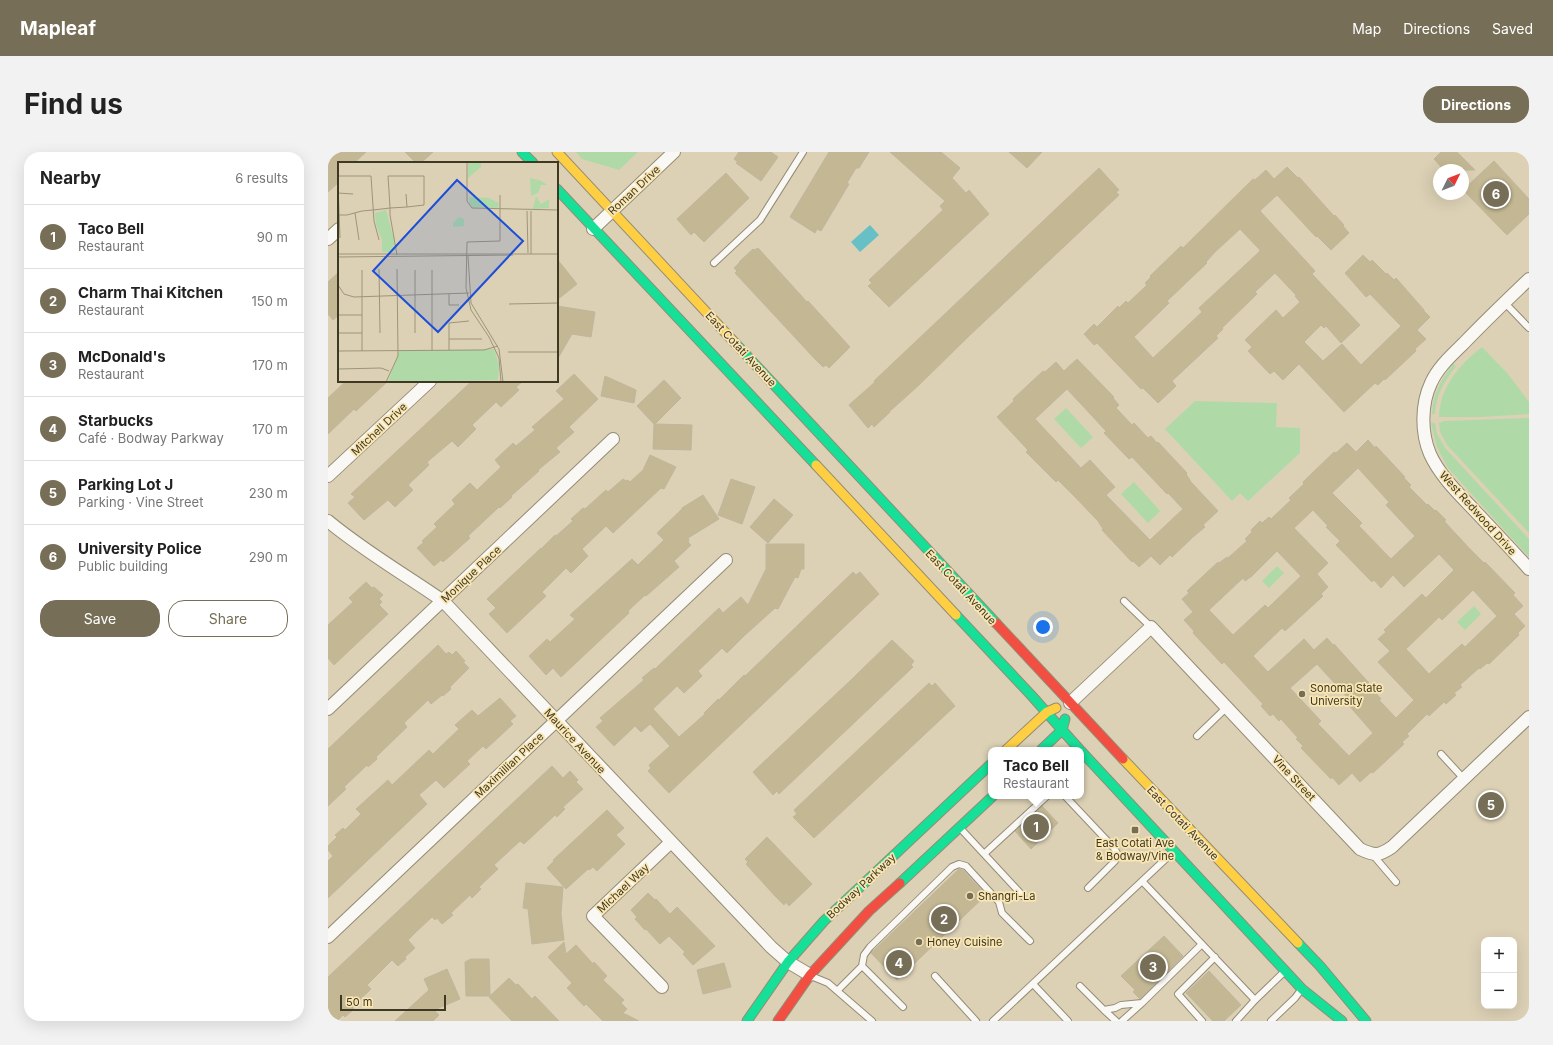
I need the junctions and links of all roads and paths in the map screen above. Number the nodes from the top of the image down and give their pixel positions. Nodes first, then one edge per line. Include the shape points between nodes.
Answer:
1 (522, 152) edge
2 (557, 152) edge
3 (674, 152) edge
4 (803, 152) edge
5 (532, 162) edge
6 (558, 190) edge
7 (612, 211) junction
8 (593, 229) junction
9 (338, 230) edge
10 (328, 239) edge
11 (714, 262) dead end
12 (1529, 280) edge
13 (1505, 302) junction
14 (1529, 328) edge
15 (429, 382) edge
16 (614, 439) dead end
17 (328, 476) edge
18 (328, 521) edge
19 (726, 560) dead end
20 (1529, 569) edge
21 (443, 600) junction
22 (1124, 601) dead end
23 (1151, 626) junction
24 (1070, 703) junction
25 (1227, 708) junction
26 (328, 709) edge
27 (1047, 712) junction
28 (1529, 717) edge
29 (556, 721) junction
30 (1062, 730) junction
31 (1197, 736) dead end
32 (1009, 747) edge
33 (1044, 747) edge
34 (1078, 747) edge
35 (1084, 753) edge
36 (1441, 754) dead end
37 (988, 767) edge
38 (1464, 779) junction
39 (990, 799) edge
40 (1044, 799) edge
41 (1068, 799) edge
42 (959, 828) junction
43 (671, 842) junction
44 (1174, 851) junction
45 (984, 854) junction
46 (1373, 854) junction
47 (1142, 881) junction
48 (1396, 882) dead end
49 (1088, 888) dead end
50 (1022, 896) dead end
51 (328, 937) edge
52 (1030, 941) dead end
53 (1202, 944) junction
54 (1214, 957) junction
55 (788, 962) junction
56 (862, 966) junction
57 (1286, 970) junction
58 (810, 976) junction
59 (935, 976) dead end
60 (1033, 984) junction
61 (1080, 986) dead end
62 (662, 987) dead end
63 (1302, 989) junction
64 (837, 991) junction
65 (1255, 1000) junction
66 (1142, 1003) junction
67 (903, 1007) dead end
68 (1104, 1010) junction
69 (747, 1021) edge
70 (778, 1021) edge
71 (872, 1021) edge
72 (976, 1021) edge
73 (993, 1021) edge
74 (1068, 1021) edge
75 (1116, 1021) edge
76 (1122, 1021) edge
77 (1202, 1021) edge
78 (1236, 1021) edge
79 (1271, 1021) edge
80 (1342, 1021) edge
81 (1366, 1021) edge

1 - 5 main road
2 - 7 main road, East Cotati Avenue
3 - 7 street, Roman Drive
4 - 11 lane via 760,220
6 - 8 main road, East Cotati Avenue
7 - 8 street, Roman Drive
7 - 24 main road, East Cotati Avenue
8 - 27 main road, East Cotati Avenue
9 - 10 street
12 - 13 street, West Redwood Drive
13 - 14 lane
13 - 20 street, West Redwood Drive via 1445,362 1431,382 1424,408 1424,427 1430,454 1444,476
15 - 17 street, Mitchell Drive
16 - 21 street, Monique Place
18 - 21 street, Maurice Avenue via 372,555
19 - 29 street, Maximillian Place
21 - 26 street, Monique Place
21 - 29 street, Maurice Avenue
22 - 23 lane
23 - 24 street
23 - 25 street, Vine Street
24 - 27 main road
24 - 30 main road
24 - 81 main road, East Cotati Avenue via 1320,966
25 - 31 lane
25 - 46 street, Vine Street via 1360,849
27 - 30 main road, East Cotati Avenue
27 - 32 main road
28 - 38 street
29 - 43 street, Maurice Avenue
29 - 51 street, Maximillian Place
30 - 33 main road
30 - 34 main road, East Cotati Avenue
35 - 44 main road, East Cotati Avenue
36 - 38 lane
37 - 55 main road, Bodway Parkway via 824,921
38 - 46 street via 1392,847 1383,853
39 - 42 main road
40 - 45 lane
41 - 49 lane via 1117,853 1115,861
42 - 45 lane
42 - 58 main road via 869,911
43 - 55 street, Maurice Avenue
43 - 62 street, Michael Way via 593,916
44 - 47 lane
44 - 57 main road, East Cotati Avenue
45 - 50 lane
46 - 48 lane
47 - 53 lane
47 - 60 lane
52 - 56 lane via 1002,912 999,902 966,866 959,864 952,866 870,947 864,955
53 - 54 lane
53 - 66 lane
54 - 65 lane
54 - 77 lane via 1178,994
55 - 58 street, Maurice Avenue
55 - 69 main road, Bodway Parkway
56 - 64 lane
56 - 67 lane
57 - 63 main road, East Cotati Avenue
57 - 65 lane
58 - 64 lane via 828,983
58 - 70 main road
59 - 72 lane
60 - 73 lane
60 - 74 lane
61 - 68 lane
63 - 79 lane
63 - 80 main road, East Cotati Avenue
64 - 71 lane
65 - 78 lane
66 - 68 lane
66 - 76 lane
68 - 75 lane

